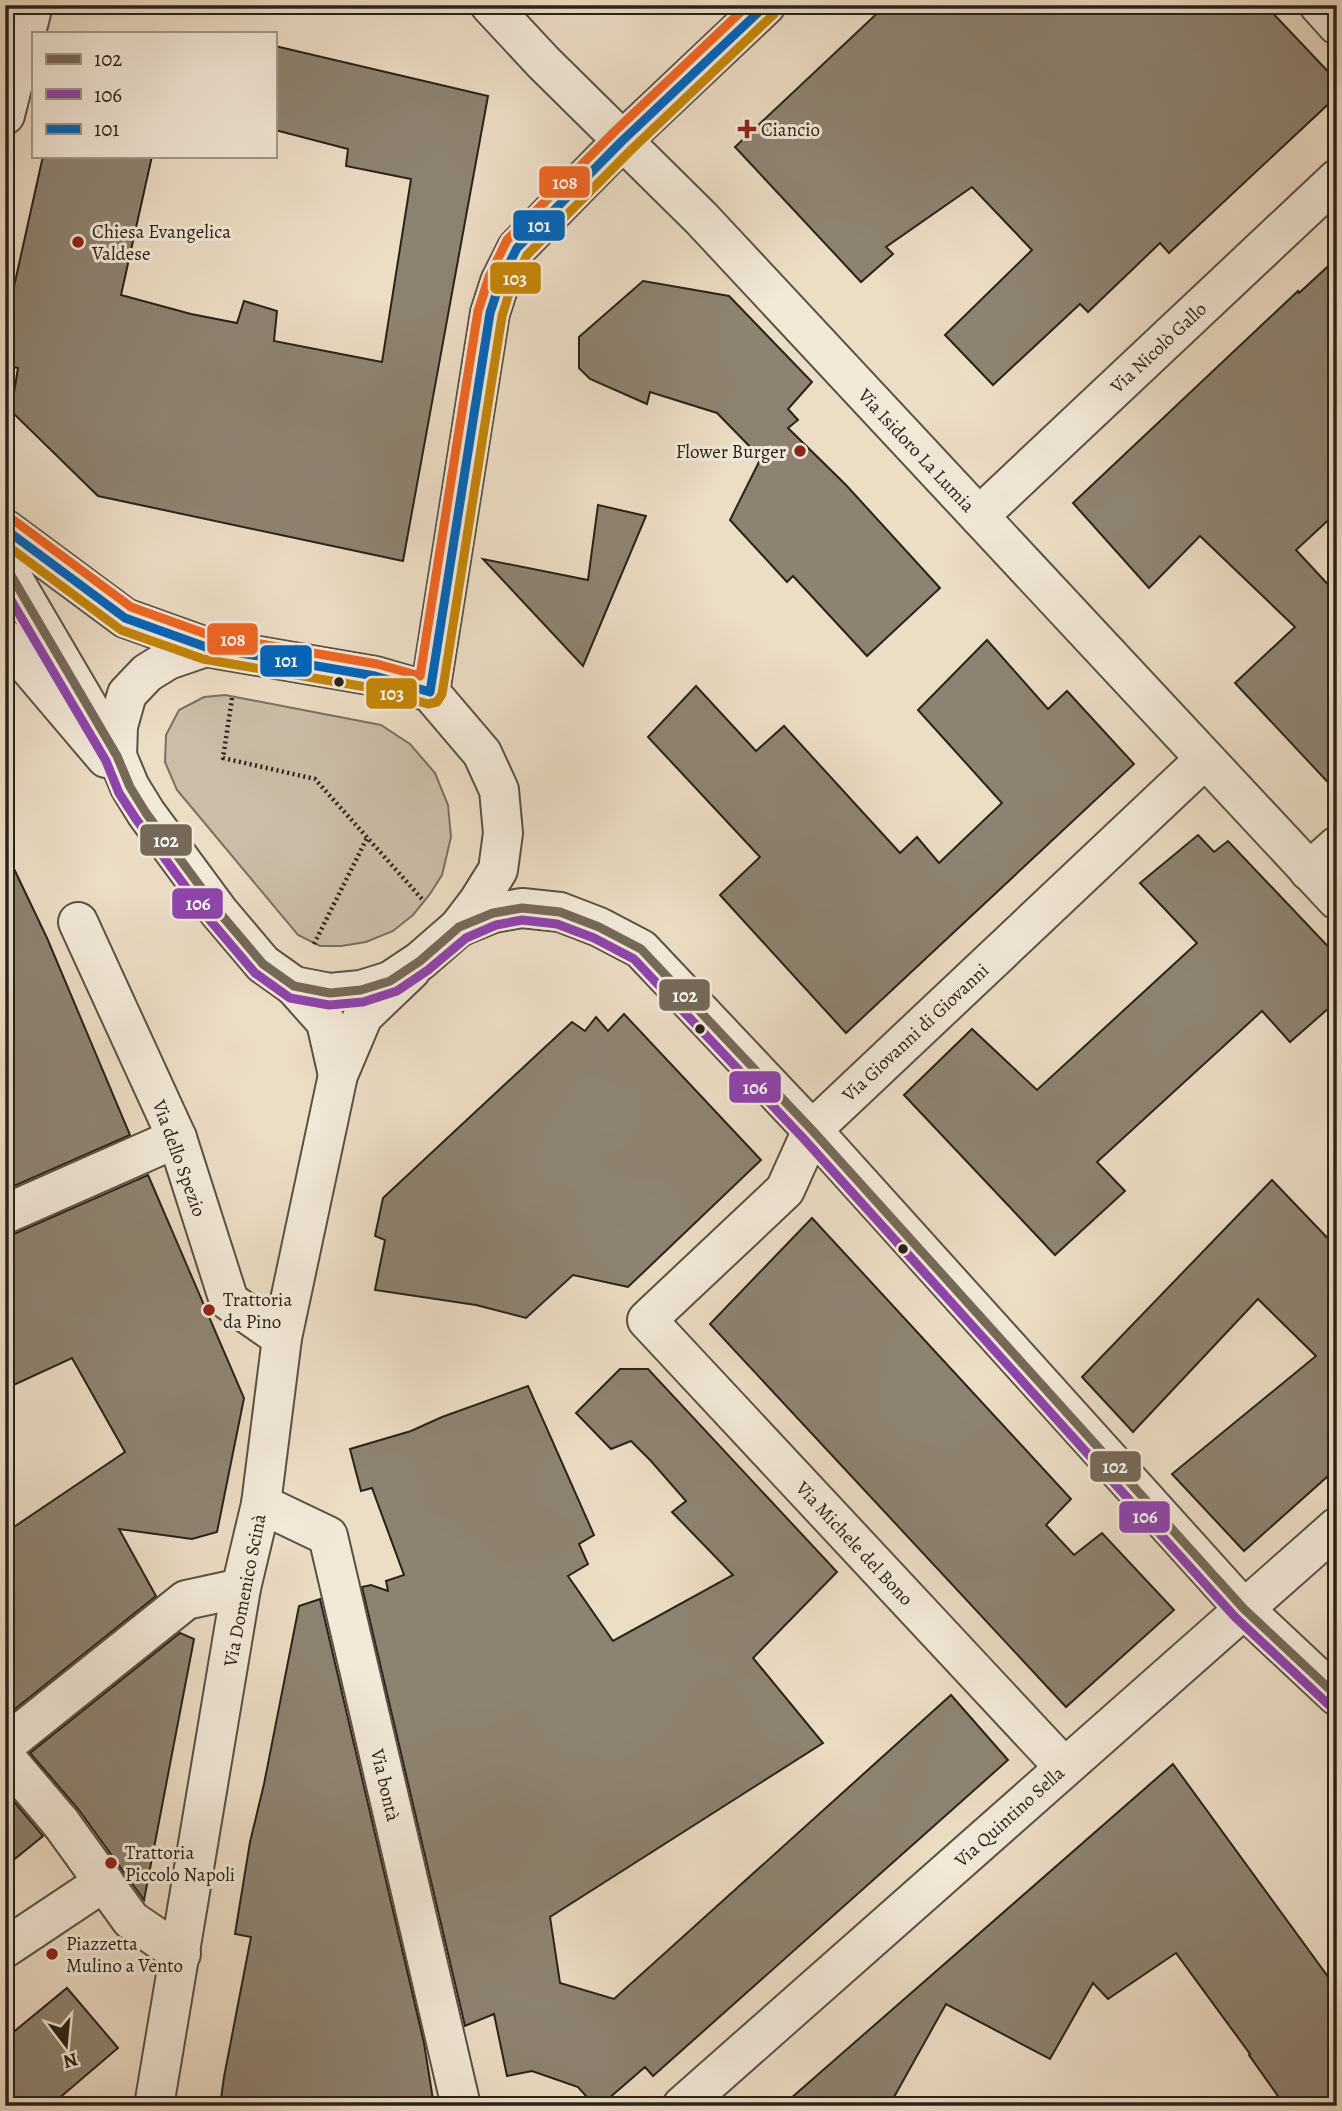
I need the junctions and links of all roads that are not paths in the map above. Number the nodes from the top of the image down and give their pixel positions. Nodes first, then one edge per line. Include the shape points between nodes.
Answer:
1 (33, 5) edge
2 (490, 5) edge
3 (766, 5) edge
4 (1319, 5) edge
5 (1337, 25) edge
6 (5, 115) edge
7 (622, 141) junction
8 (1337, 179) edge
9 (979, 516) junction
10 (5, 529) edge
11 (5, 565) edge
12 (5, 639) edge
13 (206, 647) junction
14 (430, 692) junction
15 (1205, 759) junction
16 (123, 771) junction
17 (1337, 846) edge
18 (1309, 871) junction
19 (1337, 900) edge
20 (78, 922) dead end
21 (459, 927) junction
22 (420, 961) junction
23 (294, 986) junction
24 (338, 1075) junction
25 (812, 1130) junction
26 (177, 1138) junction
27 (5, 1214) edge
28 (647, 1320) joint
29 (282, 1338) junction
30 (261, 1504) junction
31 (1337, 1527) edge
32 (241, 1588) junction
33 (1244, 1609) junction
34 (1337, 1696) edge
35 (5, 1745) edge
36 (5, 1757) edge
37 (1064, 1767) junction
38 (104, 1882) junction
39 (5, 1948) edge
40 (181, 1954) junction
41 (154, 2106) edge
42 (461, 2106) edge
43 (682, 2106) edge

1 - 6 street
2 - 7 street, Via Isidoro La Lumia
3 - 7 street
4 - 5 street
7 - 9 street, Via Isidoro La Lumia via 701,218
7 - 14 street via 517,248 500,282 490,313
8 - 9 street, Via Nicolò Gallo
9 - 15 street, Via Isidoro La Lumia
10 - 13 street via 125,618
11 - 16 street
12 - 16 street
13 - 14 street via 375,676
13 - 16 street via 168,660 127,694 118,726
14 - 21 street via 482,753 499,790 503,833 498,870
15 - 18 street, Via Isidoro La Lumia
15 - 25 street, Via Giovanni di Giovanni
16 - 23 street via 152,822 219,912 263,964
17 - 18 street
18 - 19 street, Via Isidoro La Lumia
20 - 26 street, Via dello Spezio
21 - 22 street
21 - 25 street via 493,913 522,908 560,912 641,949
22 - 23 street via 390,981 361,990 330,993
22 - 24 street via 363,1016
23 - 24 street via 326,1022
24 - 29 street, Via Domenico Scinà
25 - 28 street, Via Giovanni di Giovanni via 785,1190
25 - 33 street
26 - 27 street
26 - 29 street, Via dello Spezio via 229,1301
28 - 37 street, Via Michele del Bono
29 - 30 street, Via Domenico Scinà
30 - 32 street, Via Domenico Scinà
30 - 42 street, Via bontà via 328,1536
31 - 33 street, Via Quintino Sella
32 - 35 street via 186,1600
32 - 40 street, Via Domenico Scinà
33 - 34 street
33 - 37 street, Via Quintino Sella
36 - 38 street
37 - 43 street, Via Quintino Sella
38 - 39 street
38 - 40 street via 131,1920
40 - 41 street, Via Domenico Scinà

